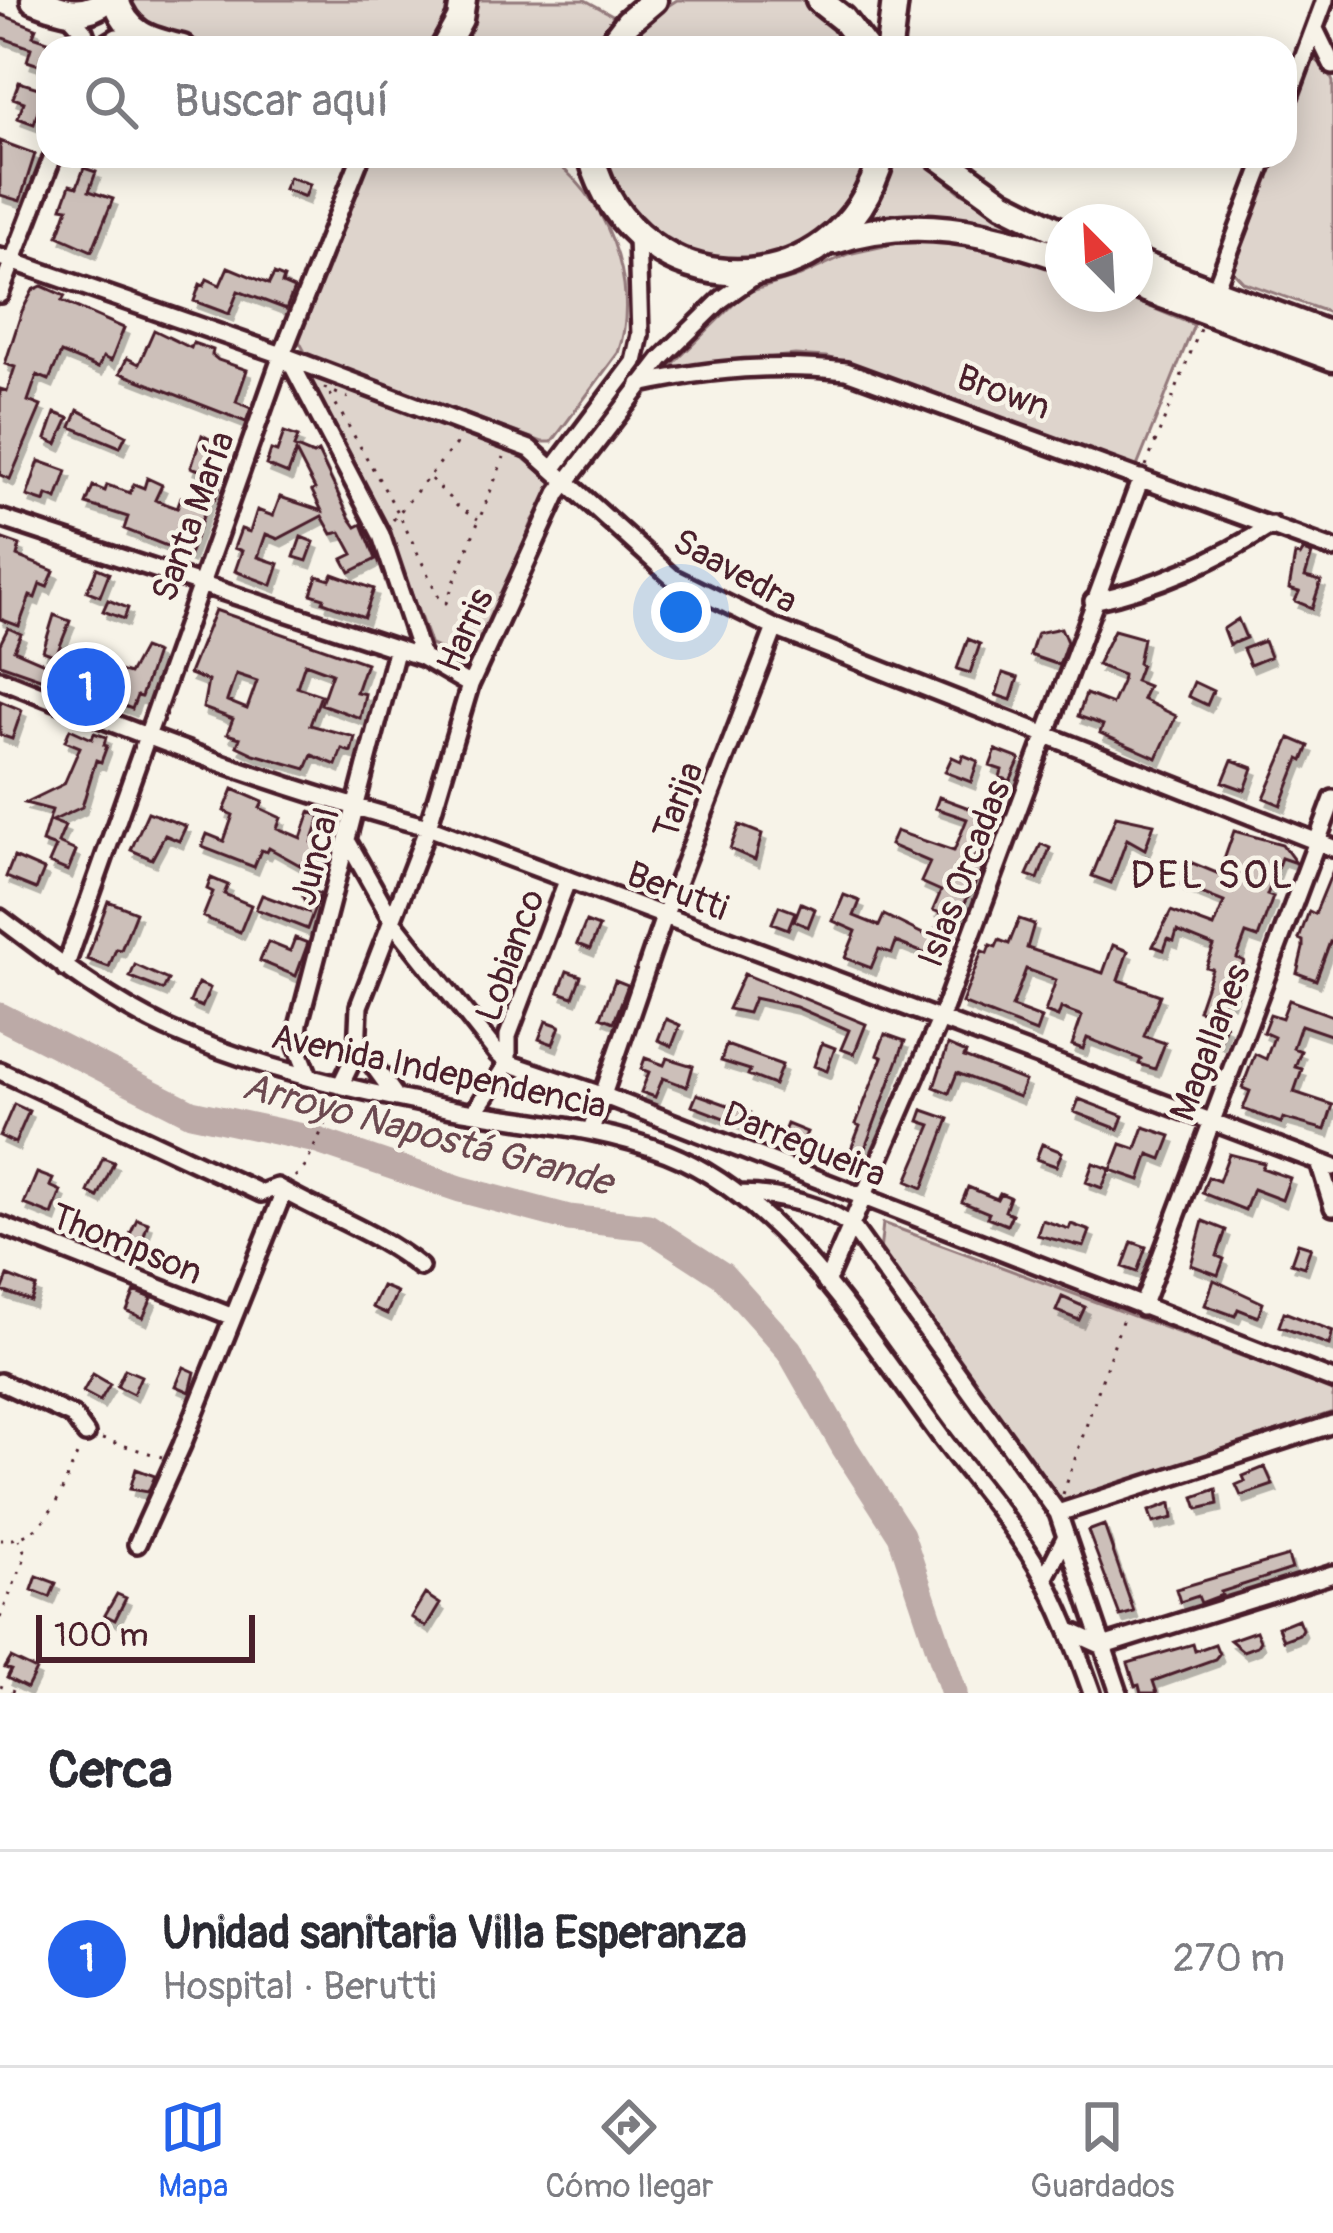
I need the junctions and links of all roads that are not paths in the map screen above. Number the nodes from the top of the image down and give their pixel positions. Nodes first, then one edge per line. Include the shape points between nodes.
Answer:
1 (34, 0) edge
2 (107, 0) edge
3 (116, 0) edge
4 (463, 0) edge
5 (654, 0) edge
6 (819, 0) edge
7 (895, 0) edge
8 (1324, 0) edge
9 (67, 12) junction
10 (1315, 29) junction
11 (87, 36) edge
12 (142, 36) edge
13 (451, 36) edge
14 (617, 36) edge
15 (856, 36) edge
16 (891, 36) edge
17 (1333, 66) edge
18 (1297, 76) edge
19 (48, 168) edge
20 (356, 168) edge
21 (594, 168) edge
22 (878, 168) edge
23 (955, 168) edge
24 (1261, 168) edge
25 (1045, 224) edge
26 (637, 236) junction
27 (826, 244) junction
28 (1045, 253) edge
29 (6, 259) edge
30 (764, 271) junction
31 (1153, 272) edge
32 (1153, 289) edge
33 (0, 294) edge
34 (1210, 303) junction
35 (1333, 336) edge
36 (285, 356) junction
37 (1333, 358) edge
38 (640, 384) junction
39 (560, 474) junction
40 (1141, 478) junction
41 (0, 518) edge
42 (1272, 525) junction
43 (1333, 549) edge
44 (200, 582) junction
45 (1093, 601) junction
46 (410, 617) junction
47 (775, 628) junction
48 (389, 649) junction
49 (422, 657) junction
50 (0, 679) edge
51 (470, 685) junction
52 (146, 737) junction
53 (1046, 738) junction
54 (1333, 799) edge
55 (358, 808) junction
56 (428, 827) junction
57 (349, 844) junction
58 (1325, 845) edge
59 (567, 880) junction
60 (0, 917) edge
61 (664, 917) junction
62 (393, 922) junction
63 (65, 968) junction
64 (940, 1020) junction
65 (357, 1043) junction
66 (508, 1063) junction
67 (0, 1071) edge
68 (308, 1074) junction
69 (341, 1084) junction
70 (602, 1095) junction
71 (396, 1096) junction
72 (475, 1112) junction
73 (1211, 1122) junction
74 (591, 1130) junction
75 (1326, 1164) edge
76 (284, 1191) junction
77 (738, 1194) junction
78 (865, 1200) junction
79 (1333, 1207) edge
80 (0, 1225) edge
81 (853, 1228) junction
82 (420, 1267) dead end
83 (826, 1283) junction
84 (1142, 1306) junction
85 (232, 1317) junction
86 (1333, 1380) edge
87 (0, 1382) edge
88 (1333, 1424) edge
89 (86, 1434) road end
90 (1058, 1513) junction
91 (1066, 1536) junction
92 (137, 1544) dead end
93 (1333, 1574) edge
94 (1044, 1579) junction
95 (1070, 1631) junction
96 (1103, 1646) junction
97 (1092, 1693) edge
98 (1119, 1693) edge

1 - 9 main road
2 - 9 main road
3 - 12 main road
4 - 13 main road
5 - 14 main road
6 - 15 main road
7 - 16 main road
8 - 10 street
9 - 11 street
10 - 17 street
10 - 18 street
19 - 29 street
20 - 36 street, Santa María
21 - 26 main road
22 - 27 main road via 851,220
23 - 25 main road
24 - 34 street
26 - 30 main road via 696,268
26 - 39 street, Harris via 634,362
27 - 28 main road via 913,225
27 - 30 main road
29 - 33 street
29 - 36 street, Saavedra
30 - 38 street, Harris via 722,298
31 - 34 main road
32 - 34 main road
34 - 35 main road
34 - 37 main road
36 - 39 street, Saavedra via 530,449
36 - 44 street, Santa María
36 - 46 street via 381,536
38 - 39 street, Harris
38 - 40 street, Brown via 797,365 846,371
39 - 47 street, Saavedra via 672,577
39 - 51 street, Harris
40 - 42 street, Brown
40 - 45 street, Islas Orcadas
41 - 44 street
42 - 43 street, Brown
42 - 45 street
44 - 48 street
44 - 52 street, Santa María
45 - 53 street, Islas Orcadas
46 - 48 street
46 - 49 street
47 - 53 street, Saavedra
47 - 61 street, Tarija
48 - 49 street
48 - 55 street, Juncal
49 - 51 street
50 - 52 street, Berutti
51 - 56 street, Harris
52 - 55 street, Berutti
52 - 63 street, Santa María
53 - 58 street, Saavedra
53 - 64 street, Islas Orcadas
54 - 58 street, Magallanes
55 - 56 street, Berutti
55 - 57 street, Juncal
56 - 59 street, Berutti
56 - 62 street, Harris
57 - 62 street
57 - 68 street, Juncal via 299,1023
58 - 73 street, Magallanes
59 - 61 street, Berutti
59 - 66 street, Lobianco via 508,1036
60 - 63 street, Avenida Independencia
61 - 64 street, Berutti
61 - 70 street, Tarija
62 - 65 street, Harris via 359,1006
62 - 66 street
63 - 68 street, Avenida Independencia via 163,1026 268,1068
64 - 73 street, Berutti
64 - 78 street, Islas Orcadas
65 - 69 street, Harris
65 - 71 street
66 - 70 street, Darregueira
66 - 72 street, Lobianco
67 - 76 street via 261,1193
68 - 69 street, Avenida Independencia
69 - 71 street, Avenida Independencia
70 - 74 street, Tarija
70 - 78 street, Darregueira
71 - 72 street, Avenida Independencia
72 - 74 street, Avenida Independencia
73 - 75 street, Berutti
73 - 84 street, Magallanes
74 - 77 street, Avenida Independencia via 666,1153
75 - 79 street
76 - 82 street via 388,1241
76 - 85 street
77 - 81 street, Avenida Independencia via 767,1194
77 - 83 street, Avenida Independencia
78 - 81 street, Islas Orcadas
78 - 84 street, Darregueira
80 - 85 street, Thompson
81 - 83 street, Islas Orcadas
81 - 90 street
83 - 94 street, Avenida Independencia
84 - 86 street, Darregueira
85 - 92 street
87 - 89 street via 73,1416
88 - 90 street
90 - 91 street
91 - 94 street
91 - 96 street
93 - 96 street
94 - 95 street, Avenida Independencia
95 - 96 street
95 - 97 street, Avenida Independencia
96 - 98 street

